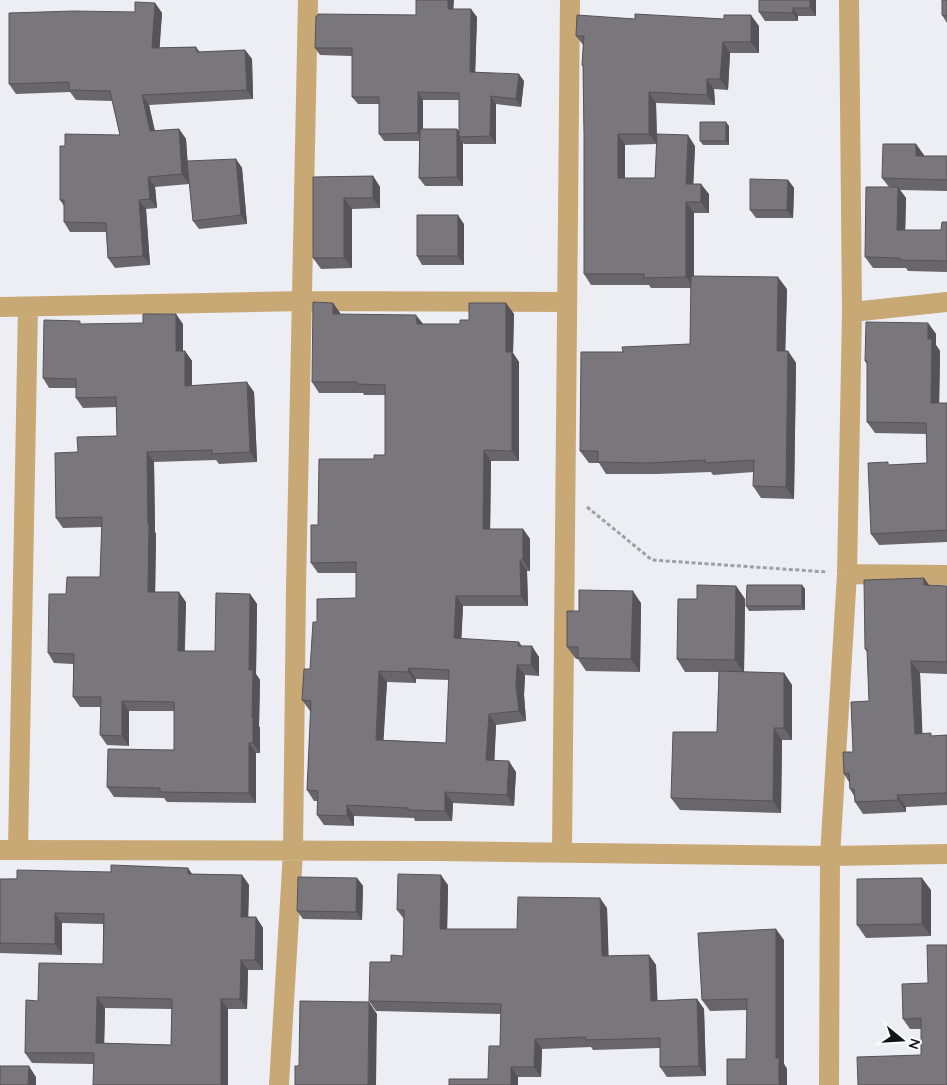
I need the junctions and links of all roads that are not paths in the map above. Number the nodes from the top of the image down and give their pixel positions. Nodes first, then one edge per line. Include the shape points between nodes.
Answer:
1 (308, 0) edge
2 (570, 0) edge
3 (849, 0) edge
4 (302, 301) junction
5 (566, 302) junction
6 (947, 302) edge
7 (0, 307) edge
8 (28, 307) junction
9 (852, 312) junction
10 (847, 574) junction
11 (947, 575) edge
12 (9, 850) edge
13 (293, 852) junction
14 (562, 853) junction
15 (947, 854) edge
16 (830, 856) junction
17 (279, 1085) edge
18 (829, 1085) edge

1 - 4 street
2 - 5 street
3 - 9 street
4 - 5 street
4 - 8 street
4 - 13 street
5 - 14 street
6 - 9 street
7 - 8 street
8 - 12 street
9 - 10 street
10 - 11 street
10 - 16 street
12 - 13 street
13 - 14 street
13 - 17 street
14 - 16 street
15 - 16 street
16 - 18 street

